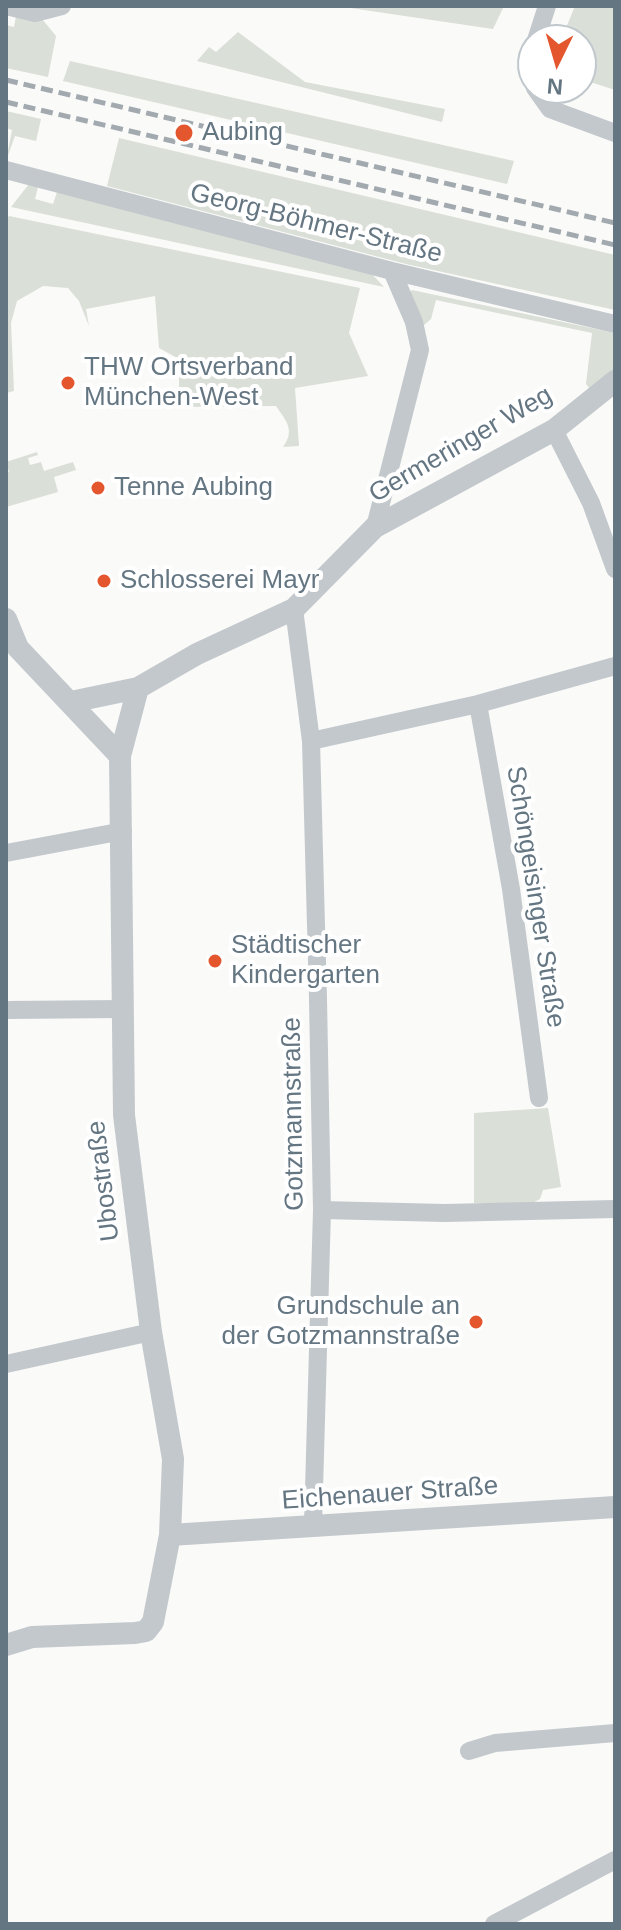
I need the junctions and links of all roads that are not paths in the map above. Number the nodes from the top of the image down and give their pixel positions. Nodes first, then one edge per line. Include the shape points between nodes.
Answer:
1 (6, 6) edge
2 (62, 6) edge
3 (546, 104) edge
4 (615, 133) edge
5 (6, 170) edge
6 (392, 271) junction
7 (615, 324) edge
8 (615, 381) edge
9 (554, 430) junction
10 (375, 527) junction
11 (615, 569) edge
12 (294, 609) junction
13 (8, 629) edge
14 (615, 666) edge
15 (138, 688) junction
16 (71, 702) junction
17 (478, 704) junction
18 (311, 741) junction
19 (120, 756) junction
20 (123, 831) junction
21 (6, 853) edge
22 (121, 1009) junction
23 (6, 1010) edge
24 (539, 1098) dead end
25 (615, 1209) edge
26 (322, 1210) junction
27 (151, 1332) junction
28 (6, 1364) edge
29 (615, 1507) edge
30 (313, 1524) junction
31 (170, 1535) junction
32 (6, 1645) edge
33 (615, 1733) edge
34 (469, 1751) dead end
35 (615, 1860) edge
36 (494, 1924) edge

1 - 2 street via 35,13
3 - 4 street
5 - 6 street, Georg-Böhmer-Straße
6 - 7 street, Georg-Böhmer-Straße
6 - 10 street via 420,350
8 - 9 street, Germeringer Weg
9 - 10 street, Germeringer Weg
9 - 11 street via 591,503
10 - 12 street, Germeringer Weg
12 - 15 street, Germeringer Weg
12 - 18 street, Gotzmannstraße
13 - 16 street via 18,648
14 - 17 street
15 - 16 street, Germeringer Weg
15 - 19 street
16 - 19 street
17 - 18 street
17 - 24 street, Schöngeisinger Straße via 511,889
18 - 26 street, Gotzmannstraße
19 - 20 street, Ubostraße
20 - 21 street
20 - 22 street, Ubostraße
22 - 23 street
22 - 27 street, Ubostraße via 124,1115
25 - 26 street
26 - 30 street, Gotzmannstraße
27 - 28 street
27 - 31 street, Ubostraße via 173,1459
29 - 30 street, Eichenauer Straße
30 - 31 street, Eichenauer Straße
31 - 32 street, Ubostraße via 153,1622 146,1631 32,1637
33 - 34 street via 495,1743
35 - 36 street

